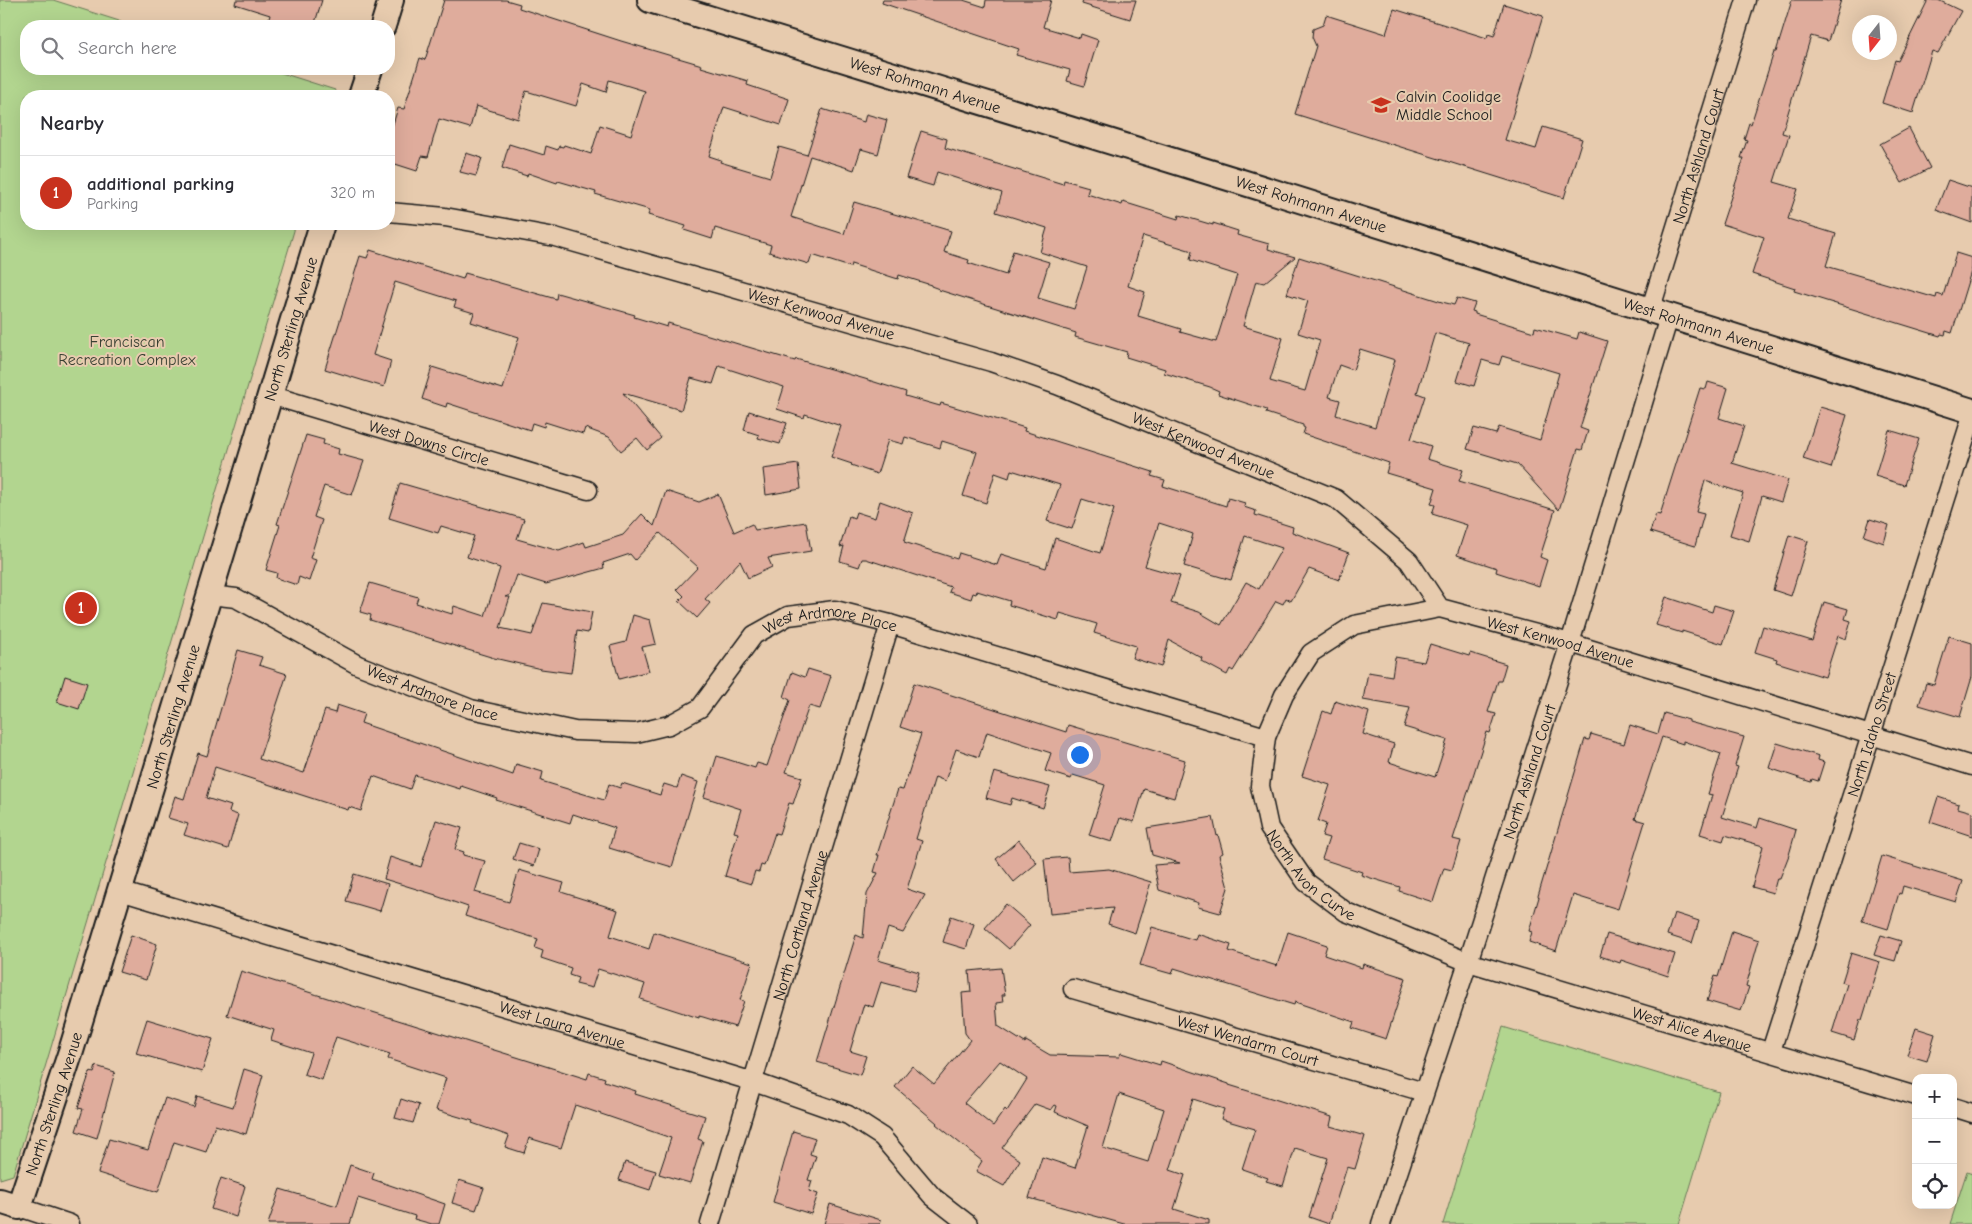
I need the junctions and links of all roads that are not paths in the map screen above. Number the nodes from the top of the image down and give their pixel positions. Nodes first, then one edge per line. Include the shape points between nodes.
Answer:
1 (391, 0) edge
2 (650, 0) edge
3 (1746, 0) edge
4 (385, 20) edge
5 (368, 75) edge
6 (363, 90) edge
7 (395, 213) edge
8 (320, 230) edge
9 (1659, 314) junction
10 (270, 395) junction
11 (1972, 411) edge
12 (1972, 416) edge
13 (588, 490) dead end
14 (210, 595) junction
15 (1440, 608) junction
16 (890, 624) junction
17 (1570, 643) junction
18 (1870, 735) junction
19 (1266, 737) junction
20 (1972, 766) edge
21 (120, 891) junction
22 (1468, 962) junction
23 (1072, 989) dead end
24 (1771, 1051) junction
25 (754, 1082) junction
26 (1424, 1092) junction
27 (1912, 1095) edge
28 (1957, 1109) edge
29 (1972, 1113) edge
30 (9, 1204) edge
31 (70, 1224) edge
32 (710, 1224) edge
33 (968, 1224) edge
34 (1381, 1224) edge

1 - 4 street
2 - 9 street, West Rohmann Avenue
3 - 9 street, North Ashland Court
5 - 6 street
7 - 15 street, West Kenwood Avenue via 445,217 555,237 991,362 1057,385 1336,499 1409,561
8 - 10 street, North Sterling Avenue
9 - 11 street, West Rohmann Avenue
9 - 17 street, North Ashland Court
10 - 13 street, West Downs Circle
10 - 14 street, North Sterling Avenue
12 - 18 street, North Idaho Street
14 - 16 street, West Ardmore Place via 236,598 358,665 471,708 575,730 636,734 669,725 700,708 754,634 788,616 835,610
14 - 21 street, North Sterling Avenue
15 - 17 street, West Kenwood Avenue
15 - 19 street, North Avon Curve via 1354,625 1311,653 1284,695
16 - 19 street, West Ardmore Place
16 - 25 street, North Cortland Avenue
17 - 18 street, West Kenwood Avenue
17 - 22 street, North Ashland Court
18 - 20 street, West Kenwood Avenue
18 - 24 street, North Idaho Street
19 - 22 street, North Avon Curve via 1260,786 1269,828 1306,882 1346,912
21 - 25 street, West Laura Avenue
21 - 30 street, North Sterling Avenue via 71,1051
22 - 24 street, West Alice Avenue
22 - 26 street, North Ashland Court
23 - 26 street, West Wendarm Court
24 - 27 street, West Alice Avenue
25 - 32 street, North Cortland Avenue
25 - 33 street, West Laura Avenue via 848,1115 882,1137 932,1196
26 - 34 street, North Ashland Court
28 - 29 street
30 - 31 street

